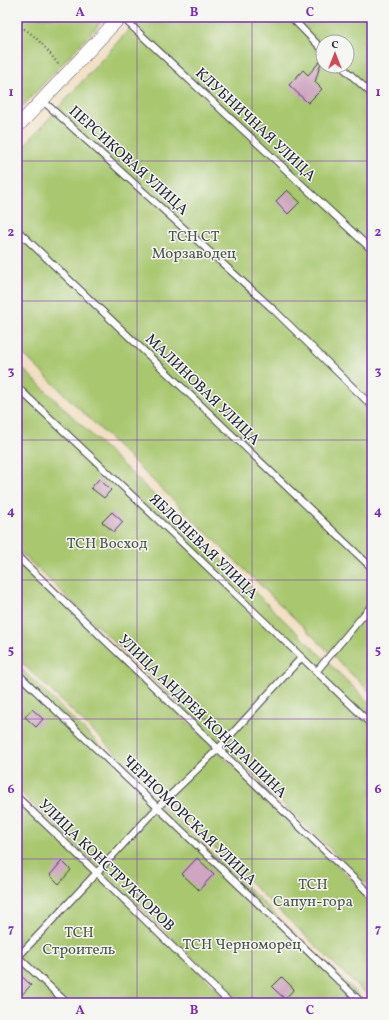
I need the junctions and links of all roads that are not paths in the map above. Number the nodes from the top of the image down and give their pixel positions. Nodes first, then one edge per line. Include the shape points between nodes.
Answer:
1 (121, 17) edge
2 (291, 17) edge
3 (315, 42) edge
4 (350, 74) edge
5 (372, 94) edge
6 (42, 100) junction
7 (17, 127) edge
8 (17, 230) edge
9 (372, 250) edge
10 (17, 387) edge
11 (372, 406) edge
12 (17, 556) edge
13 (372, 568) edge
14 (372, 605) edge
15 (301, 658) junction
16 (316, 672) junction
17 (17, 673) edge
18 (372, 725) edge
19 (218, 748) junction
20 (17, 797) edge
21 (158, 807) junction
22 (97, 873) junction
23 (372, 896) edge
24 (17, 957) edge
25 (67, 1003) edge
26 (230, 1003) edge
27 (362, 1003) edge

1 - 6 street
1 - 9 lane, КЛУБНИЧНАЯ УЛИЦА
2 - 3 lane
4 - 5 lane
6 - 7 street
6 - 11 lane, ПЕРСИКОВАЯ УЛИЦА via 274,310
8 - 13 lane, МАЛИНОВАЯ УЛИЦА
10 - 15 lane, ЯБЛОНЕВАЯ УЛИЦА
12 - 19 lane, УЛИЦА АНДРЕЯ КОНДРАШИНА
14 - 16 lane
15 - 16 lane, ЯБЛОНЕВАЯ УЛИЦА
15 - 19 lane
16 - 18 lane, ЯБЛОНЕВАЯ УЛИЦА
17 - 21 lane, ЧЕРНОМОРСКАЯ УЛИЦА
19 - 21 lane
19 - 23 lane, УЛИЦА АНДРЕЯ КОНДРАШИНА
20 - 22 lane, УЛИЦА КОНСТРУКТОРОВ
21 - 22 lane
21 - 27 lane, ЧЕРНОМОРСКАЯ УЛИЦА
22 - 24 lane
22 - 26 lane, УЛИЦА КОНСТРУКТОРОВ
24 - 25 lane

